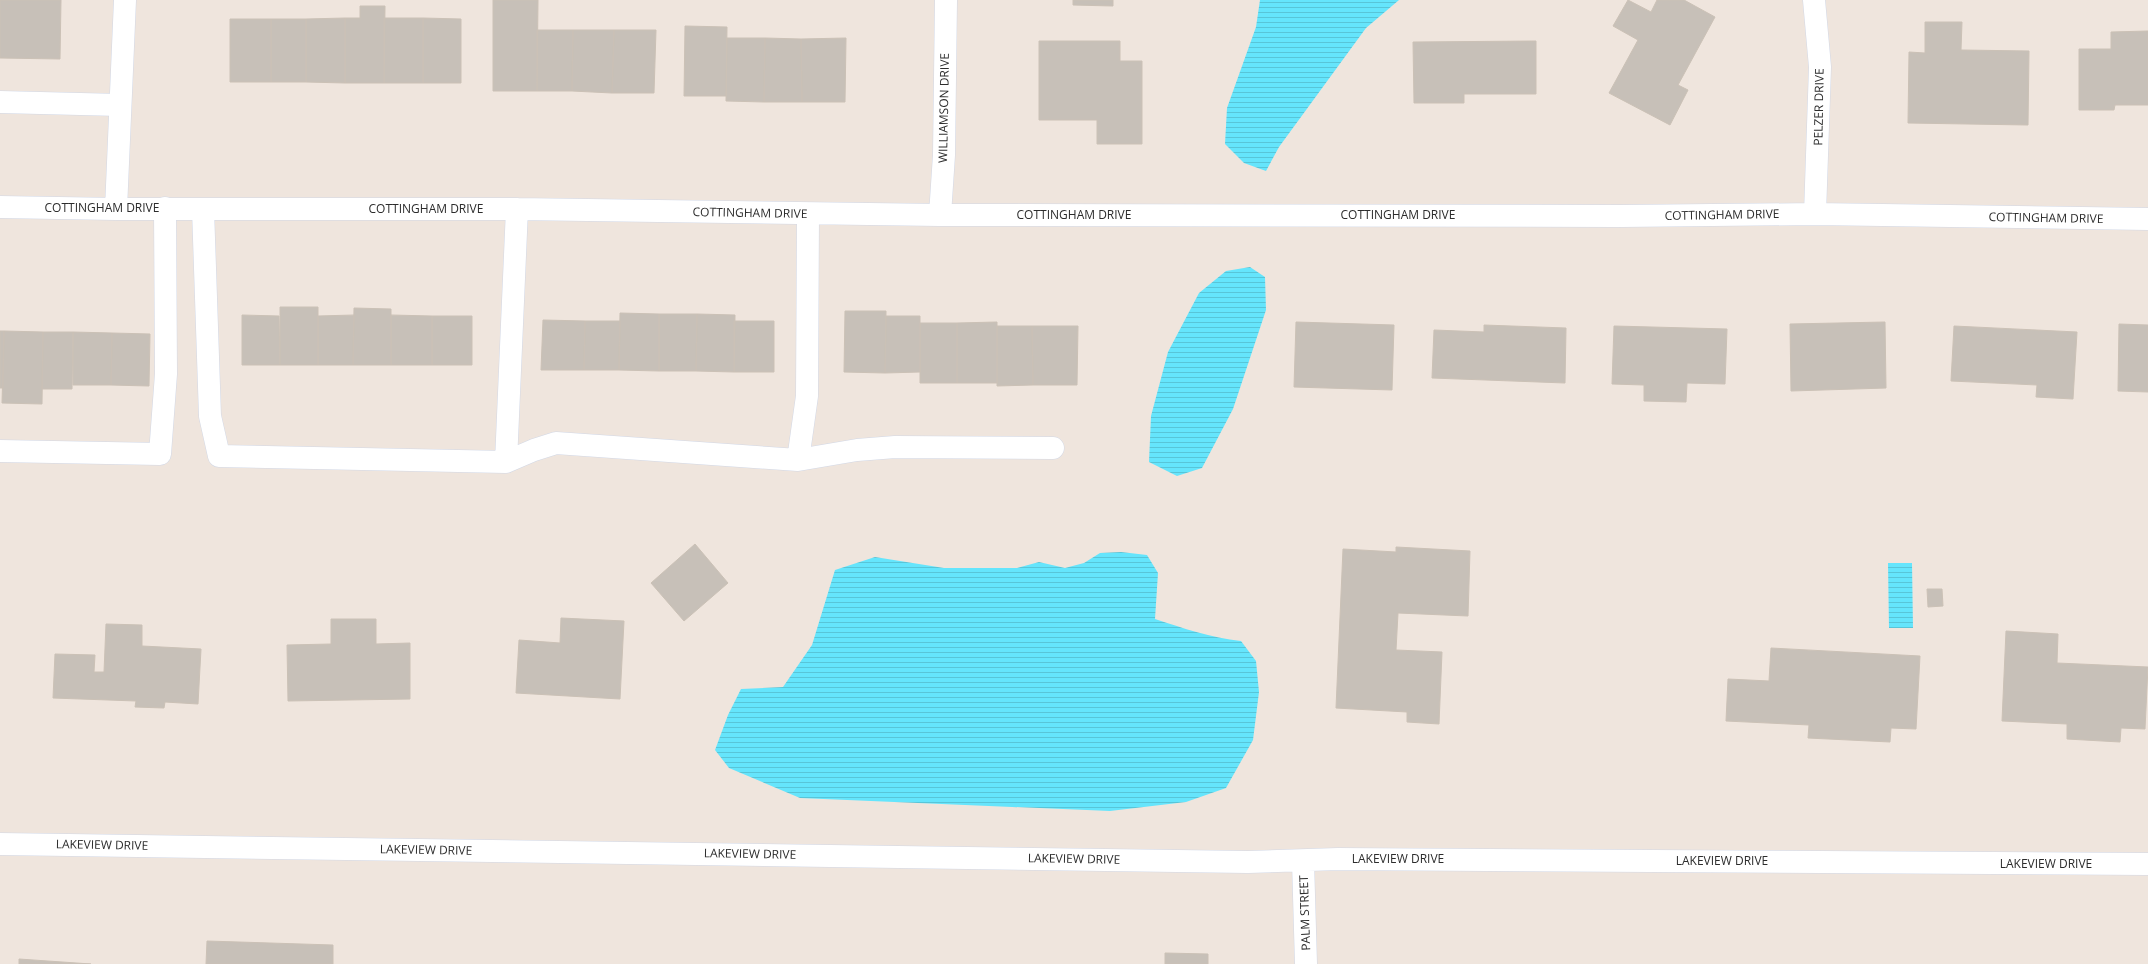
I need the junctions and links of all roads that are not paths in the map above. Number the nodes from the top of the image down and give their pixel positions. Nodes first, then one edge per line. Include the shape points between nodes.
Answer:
1 (125, 0) edge
2 (946, 0) edge
3 (1814, 0) edge
4 (0, 102) edge
5 (120, 105) junction
6 (0, 207) edge
7 (165, 208) junction
8 (116, 209) junction
9 (203, 209) junction
10 (517, 209) junction
11 (808, 214) junction
12 (1815, 214) junction
13 (940, 215) junction
14 (2148, 219) edge
15 (1053, 448) dead end
16 (0, 452) edge
17 (798, 460) junction
18 (506, 462) junction
19 (0, 844) edge
20 (1303, 861) junction
21 (2148, 864) edge
22 (1306, 964) edge

1 - 5 street
2 - 13 street, WILLIAMSON DRIVE via 944,155
3 - 12 street, PELZER DRIVE via 1820,67
4 - 5 street
5 - 8 street
6 - 8 street, COTTINGHAM DRIVE
7 - 8 street, COTTINGHAM DRIVE
7 - 9 street, COTTINGHAM DRIVE
7 - 16 street via 166,374 160,454
9 - 10 street, COTTINGHAM DRIVE
9 - 18 street via 210,416 219,456
10 - 11 street, COTTINGHAM DRIVE
10 - 18 street
11 - 13 street, COTTINGHAM DRIVE
11 - 17 street via 806,396
12 - 13 street, COTTINGHAM DRIVE
12 - 14 street, COTTINGHAM DRIVE
15 - 17 street via 895,447 857,450
17 - 18 street via 556,443
19 - 20 street, LAKEVIEW DRIVE
20 - 21 street, LAKEVIEW DRIVE via 1338,859
20 - 22 street, PALM STREET

